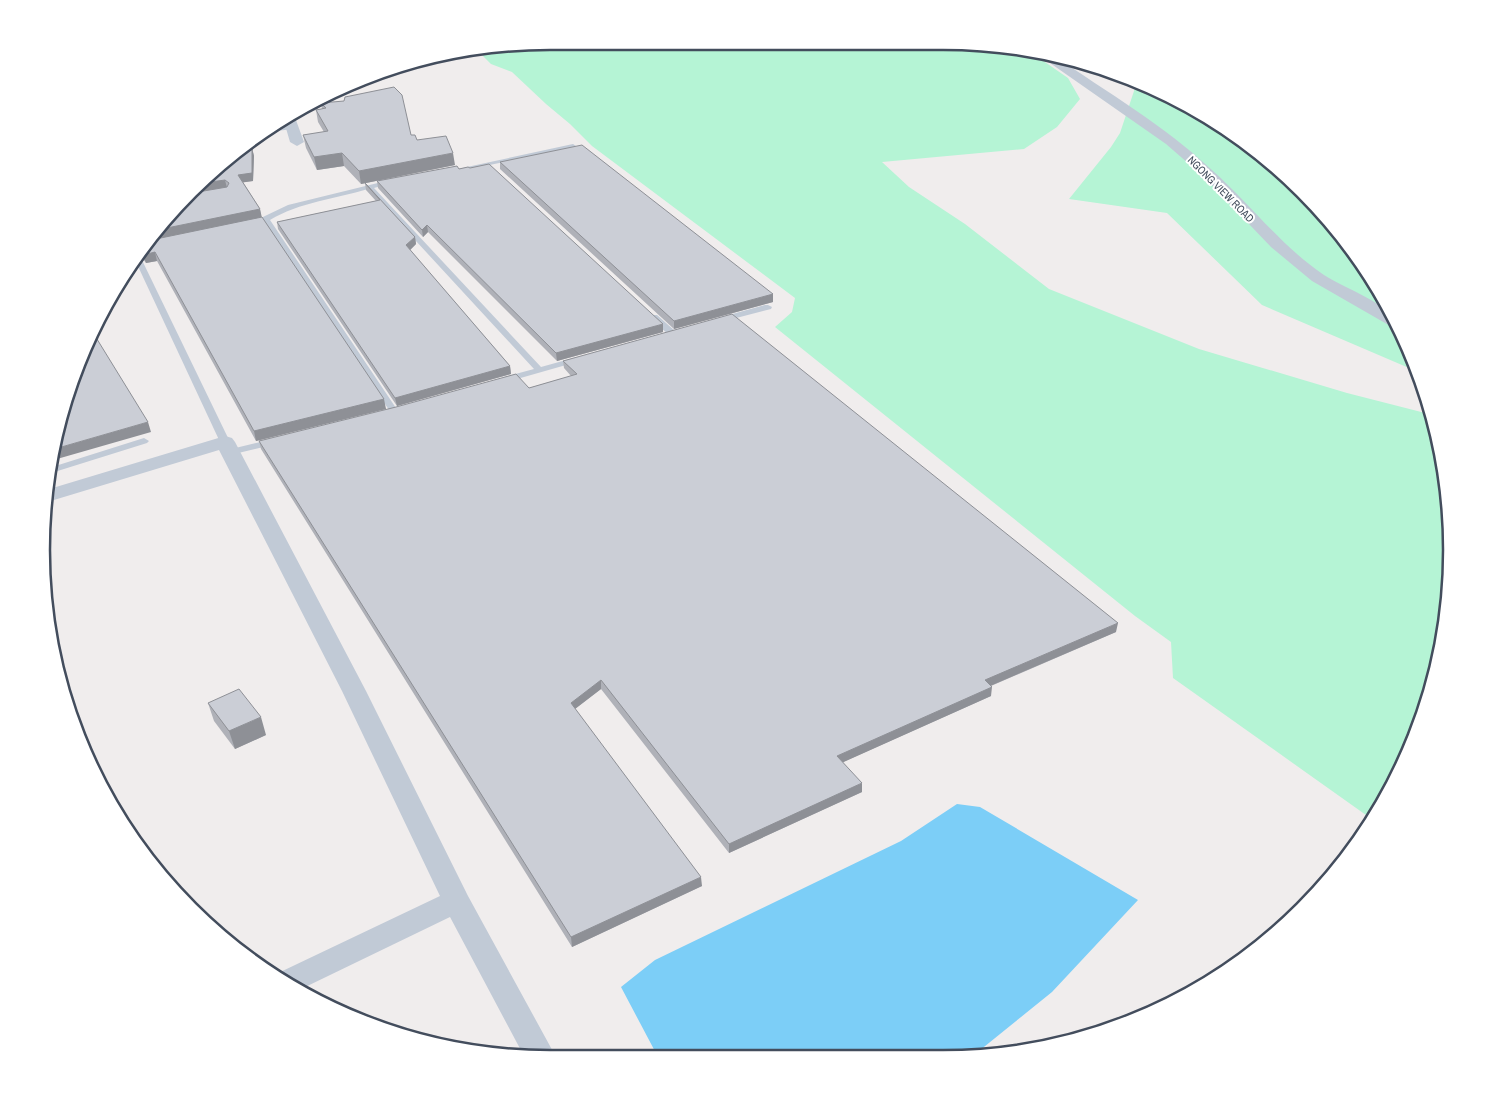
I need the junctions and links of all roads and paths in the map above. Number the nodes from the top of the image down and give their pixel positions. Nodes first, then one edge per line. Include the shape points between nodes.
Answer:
1 (1059, 64) edge
2 (290, 123) edge
3 (297, 142) dead end
4 (573, 146) edge
5 (488, 164) junction
6 (452, 171) edge
7 (495, 171) edge
8 (397, 181) edge
9 (369, 186) junction
10 (267, 220) junction
11 (242, 226) edge
12 (140, 263) edge
13 (768, 307) dead end
14 (650, 312) edge
15 (1384, 315) edge
16 (716, 321) edge
17 (662, 335) edge
18 (587, 356) edge
19 (539, 369) junction
20 (494, 382) edge
21 (403, 408) edge
22 (394, 411) junction
23 (384, 413) edge
24 (278, 440) edge
25 (144, 441) dead end
26 (228, 447) junction
27 (57, 468) edge
28 (53, 495) edge
29 (456, 901) junction
30 (293, 979) edge
31 (536, 1050) edge

1 - 15 street, NGONG VIEW ROAD via 1171,141 1209,174 1276,244 1318,278
2 - 3 street
4 - 5 lane
5 - 6 lane
5 - 7 lane
8 - 9 lane
9 - 10 lane via 283,209
9 - 19 lane
10 - 11 lane
10 - 22 lane
12 - 26 lane
13 - 16 lane
14 - 17 lane via 676,331
18 - 19 lane
19 - 20 lane
21 - 22 lane
22 - 23 lane
24 - 26 lane
25 - 27 lane
26 - 28 street
26 - 29 street via 354,691
29 - 30 street
29 - 31 street

